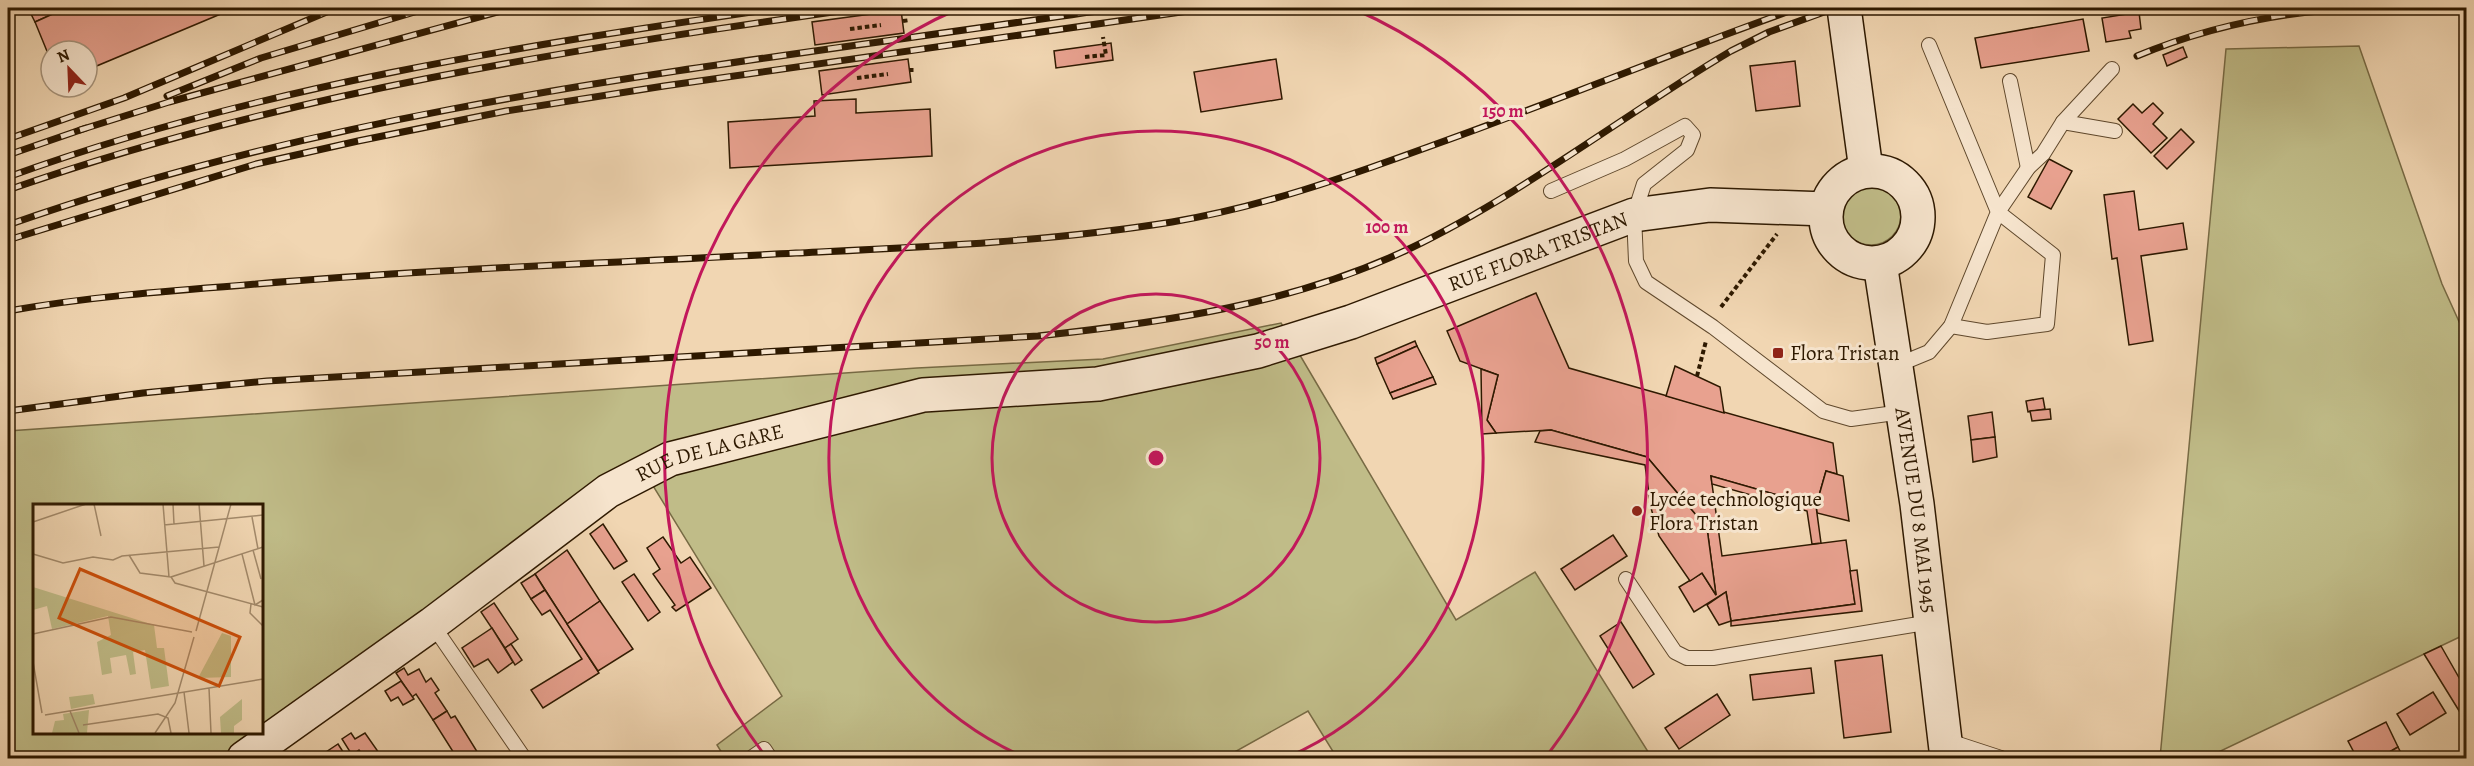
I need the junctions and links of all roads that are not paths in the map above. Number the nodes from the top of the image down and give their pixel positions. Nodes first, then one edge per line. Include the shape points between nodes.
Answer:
1 (1844, 8) edge
2 (1929, 45) dead end
3 (2112, 69) dead end
4 (2010, 81) dead end
5 (2063, 122) junction
6 (2115, 130) dead end
7 (2028, 168) junction
8 (1866, 171) junction
9 (1551, 191) dead end
10 (1826, 209) junction
11 (1998, 212) junction
12 (1634, 215) junction
13 (1880, 262) junction
14 (1951, 326) junction
15 (1258, 351) joint
16 (1895, 366) junction
17 (1902, 412) junction
18 (1626, 579) dead end
19 (1931, 622) junction
20 (432, 624) junction
21 (1946, 749) edge
22 (244, 759) edge
23 (524, 759) edge
24 (751, 759) edge
25 (770, 759) edge
26 (2001, 759) edge

1 - 8 main road
2 - 11 lane
3 - 5 lane
4 - 7 lane
5 - 6 lane
5 - 7 lane via 2043,154
7 - 11 lane
8 - 10 main road via 1852,174 1840,183
8 - 13 main road via 1882,171 1897,177 1909,188 1919,218 1908,247
9 - 12 lane via 1625,159 1685,126 1693,135 1686,150 1644,184
10 - 12 main road, RUE FLORA TRISTAN via 1710,206
10 - 13 main road via 1830,238 1839,250 1865,263
11 - 14 lane
11 - 14 lane via 2054,255 2047,324 1987,332
12 - 15 main road, RUE FLORA TRISTAN via 1351,322
12 - 17 lane via 1636,261 1646,282 1713,327 1823,411 1851,419
13 - 16 main road, AVENUE DU 8 MAI 1945
14 - 16 lane via 1929,352
15 - 20 main road, RUE DE LA GARE via 1098,384 923,395 670,459 608,491
16 - 17 main road, AVENUE DU 8 MAI 1945
17 - 19 main road, AVENUE DU 8 MAI 1945
18 - 19 lane via 1675,652 1687,658 1713,658
19 - 21 main road, AVENUE DU 8 MAI 1945
20 - 22 main road, RUE DE LA GARE
20 - 23 lane
21 - 26 lane
24 - 25 lane via 764,749

